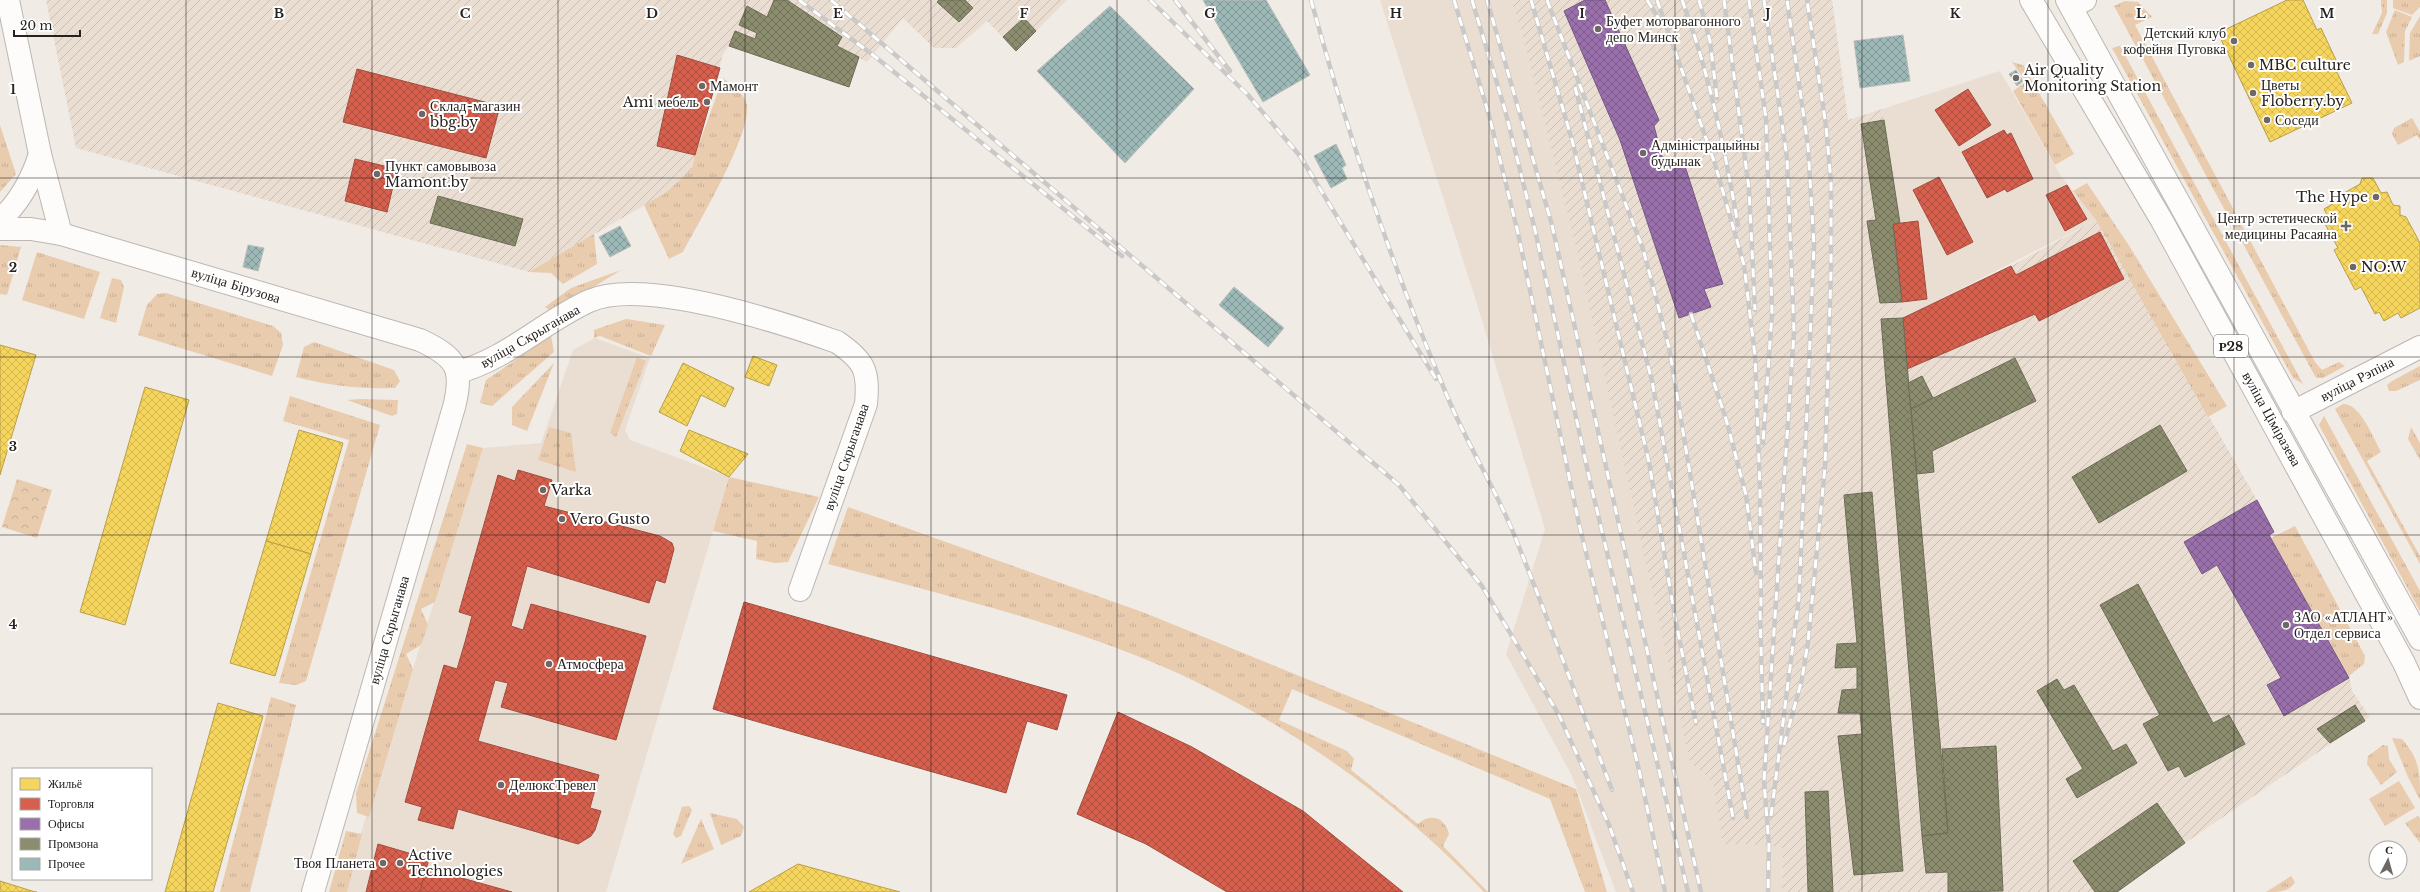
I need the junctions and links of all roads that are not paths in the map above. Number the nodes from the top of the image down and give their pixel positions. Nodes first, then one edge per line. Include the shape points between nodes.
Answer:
1 (8, 0) edge
2 (2030, 0) edge
3 (2074, 2) edge
4 (40, 154) junction
5 (0, 220) edge
6 (0, 229) edge
7 (61, 234) junction
8 (2420, 347) edge
9 (458, 372) junction
10 (2293, 412) junction
11 (800, 590) dead end
12 (2420, 639) edge
13 (2420, 698) edge
14 (313, 892) edge

1 - 4 street
2 - 13 street, вуліца Ціміразева / Р28 via 2169,233 2404,663
3 - 10 street, вуліца Ціміразева / Р28
4 - 5 street via 20,198
4 - 7 street
6 - 7 street, вуліца Бірузова via 31,229
7 - 9 street, вуліца Бірузова via 420,340 446,354
8 - 10 street, вуліца Рэпіна
9 - 11 street, вуліца Скрыганава via 493,360 556,319 589,301 608,295 634,293 691,300 837,342 854,353 864,366 868,381 866,404
9 - 14 street, вуліца Скрыганава via 459,384 454,407
10 - 12 street, вуліца Ціміразева / Р28

